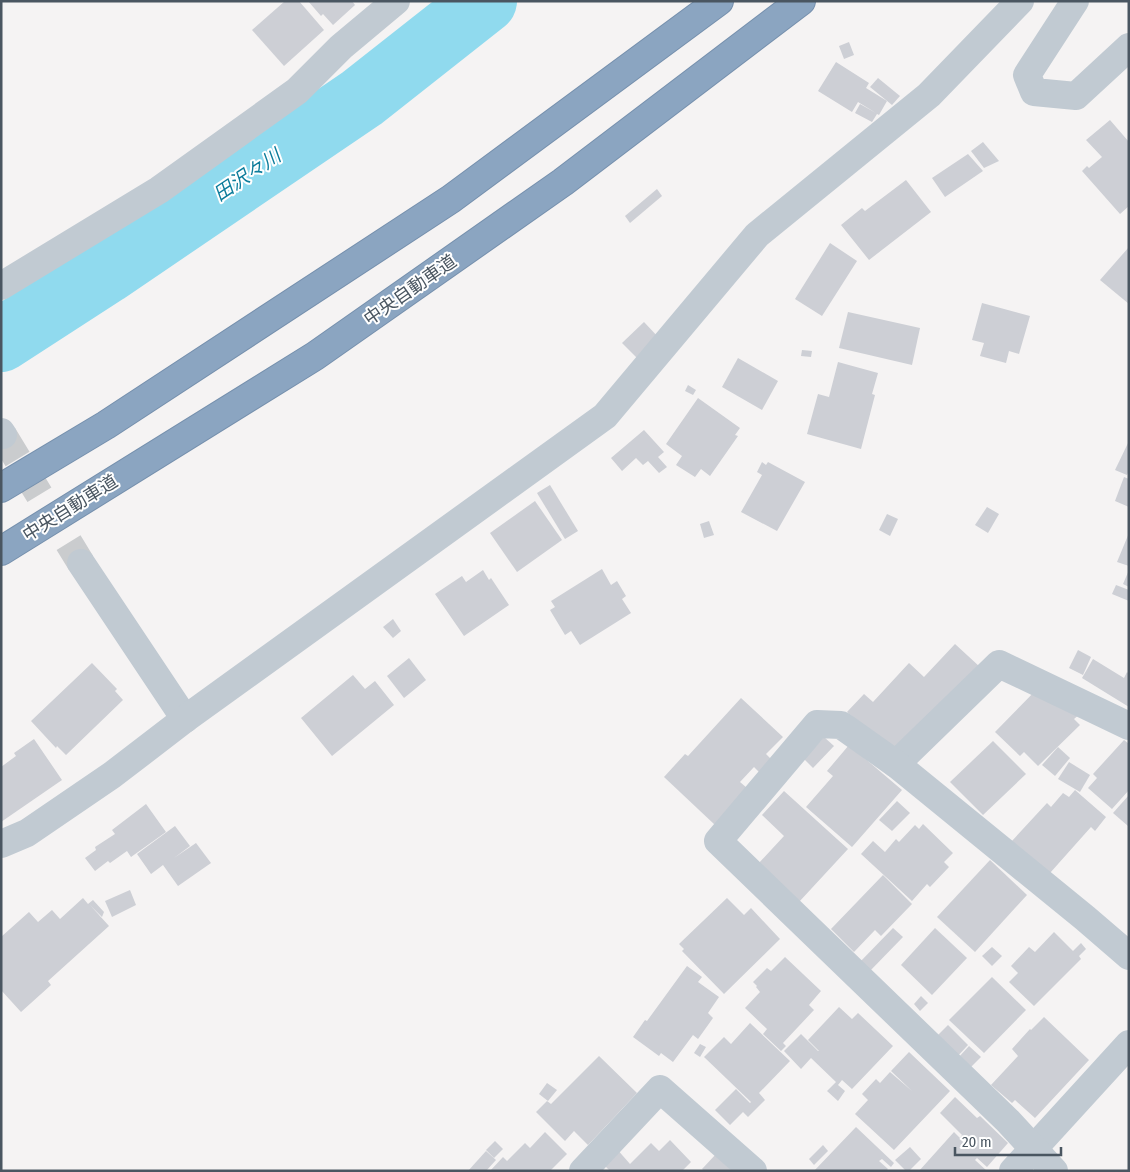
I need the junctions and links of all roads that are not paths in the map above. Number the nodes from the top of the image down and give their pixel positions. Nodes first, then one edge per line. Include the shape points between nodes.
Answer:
1 (396, 1) edge
2 (719, 1) edge
3 (801, 1) edge
4 (1020, 1) edge
5 (1075, 1) edge
6 (1129, 47) edge
7 (1, 286) edge
8 (1, 488) edge
9 (1, 551) edge
10 (81, 563) tunnel mouth
11 (185, 718) junction
12 (1129, 726) edge
13 (896, 764) junction
14 (1, 844) edge
15 (1129, 956) edge
16 (1129, 1044) edge
17 (1034, 1149) junction
18 (583, 1171) edge
19 (753, 1171) edge
20 (1013, 1171) edge
21 (1054, 1171) edge

1 - 7 street via 341,47 297,91 159,190
2 - 8 highway via 451,199 106,425
3 - 9 highway, 中央自動車道 via 564,182 315,356
4 - 11 street via 929,95 757,235 605,416
5 - 6 street via 1028,75 1034,92 1076,96
10 - 11 street
11 - 14 street via 97,786 27,833
12 - 13 street via 999,664
13 - 15 street
13 - 17 street via 841,725 818,724 718,841
16 - 17 street
17 - 20 street
17 - 21 street
18 - 19 street via 660,1089

